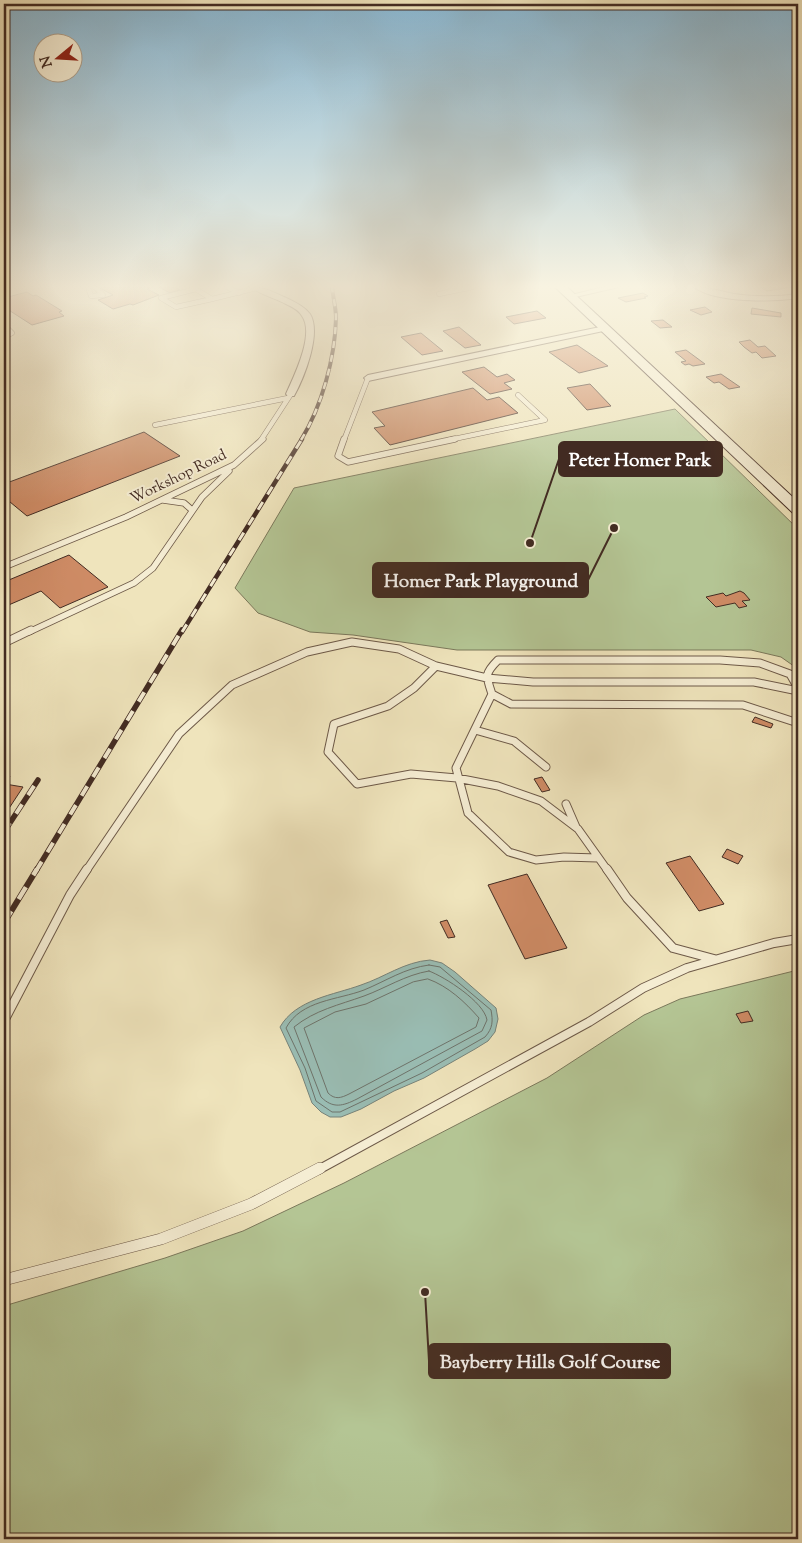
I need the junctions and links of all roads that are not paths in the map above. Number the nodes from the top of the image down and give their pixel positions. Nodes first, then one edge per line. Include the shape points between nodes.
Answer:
1 (303, 359) edge
2 (458, 359) edge
3 (638, 359) edge
4 (368, 378) joint
5 (518, 395) dead end
6 (290, 396) junction
7 (155, 425) dead end
8 (234, 465) junction
9 (162, 500) junction
10 (192, 510) junction
11 (798, 510) edge
12 (4, 567) edge
13 (4, 643) edge
14 (436, 666) junction
15 (487, 678) junction
16 (798, 690) edge
17 (492, 694) junction
18 (798, 723) edge
19 (475, 730) junction
20 (546, 767) dead end
21 (458, 778) junction
22 (566, 804) dead end
23 (578, 829) junction
24 (598, 858) junction
25 (798, 939) edge
26 (714, 960) junction
27 (4, 1021) edge
28 (4, 1280) edge

1 - 6 street, Workshop Road
2 - 4 street
3 - 11 main road
4 - 5 lane via 338,456 348,462 545,420
6 - 7 lane
6 - 8 lane, Workshop Road via 264,438
8 - 9 lane, Workshop Road
8 - 10 lane
9 - 10 lane via 184,503
9 - 12 lane, Workshop Road
10 - 13 lane via 152,568 134,583
14 - 15 lane
14 - 21 lane via 414,688 388,706 334,724 328,752 357,784 411,774
14 - 27 lane via 399,649 352,642 307,652 232,685 179,734 70,894
15 - 16 lane via 533,682 754,682
15 - 16 lane via 488,670 498,660 720,660 760,663 790,674
15 - 17 lane
17 - 18 lane via 512,704 743,705
17 - 19 lane
19 - 20 lane via 514,741
19 - 21 lane via 456,768
21 - 23 lane via 498,786 541,800
21 - 24 lane via 468,813 509,852 536,860
22 - 23 lane
23 - 24 lane
24 - 26 lane via 627,898 673,948
25 - 26 lane
26 - 28 lane via 643,988 589,1022 375,1140 251,1204 161,1239

